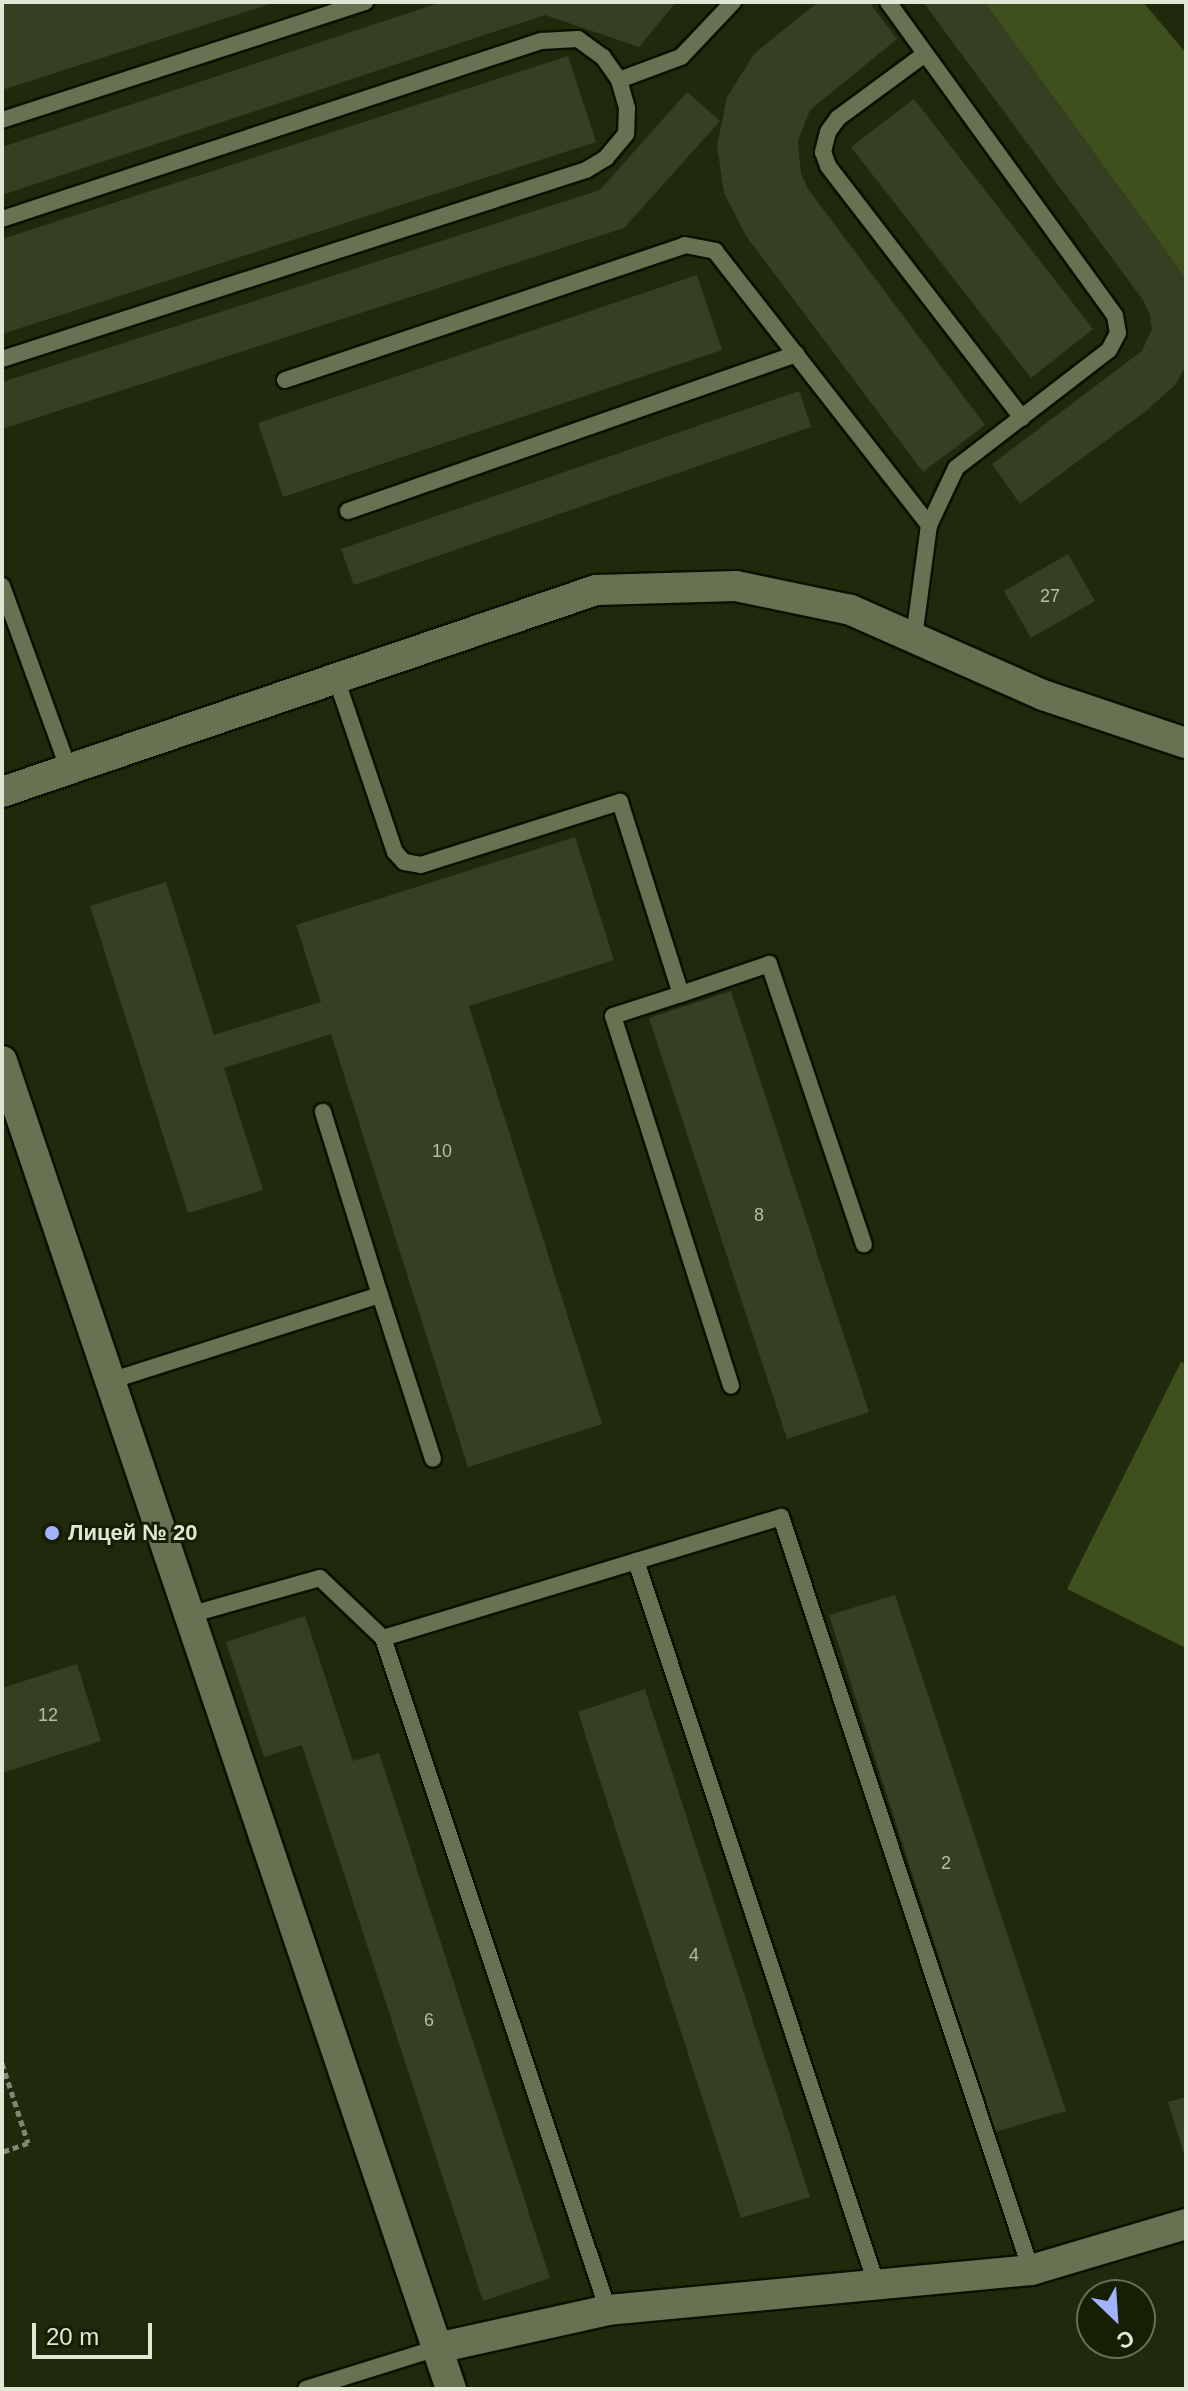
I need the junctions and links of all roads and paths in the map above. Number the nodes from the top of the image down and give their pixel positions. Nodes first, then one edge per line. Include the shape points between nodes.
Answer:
1 (365, 2) edge
2 (733, 2) edge
3 (888, 2) edge
4 (925, 54) junction
5 (619, 80) junction
6 (2, 120) edge
7 (2, 219) edge
8 (796, 354) junction
9 (2, 359) edge
10 (285, 380) dead end
11 (1022, 418) junction
12 (348, 511) dead end
13 (929, 525) junction
14 (2, 586) edge
15 (914, 638) junction
16 (336, 678) junction
17 (1186, 743) edge
18 (69, 770) junction
19 (2, 792) edge
20 (681, 994) junction
21 (2, 1061) edge
22 (323, 1112) dead end
23 (864, 1244) dead end
24 (380, 1295) junction
25 (110, 1381) junction
26 (731, 1386) dead end
27 (433, 1459) dead end
28 (636, 1561) junction
29 (189, 1615) junction
30 (383, 1638) junction
31 (2, 2063) edge
32 (2, 2152) edge
33 (1186, 2224) edge
34 (1031, 2270) junction
35 (876, 2283) junction
36 (608, 2310) junction
37 (437, 2348) junction
38 (306, 2389) edge
39 (451, 2389) edge

1 - 6 lane
2 - 5 lane via 681,57
3 - 4 lane
4 - 11 lane via 1115,316 1118,333 1109,350
4 - 11 lane via 838,118 823,152 828,166
5 - 7 lane via 603,57 578,39 541,41
5 - 9 lane via 627,108 626,134 606,158 586,170
8 - 10 lane via 715,251 685,245
8 - 12 lane
8 - 13 lane
11 - 13 lane via 956,468
13 - 15 lane
14 - 18 lane
15 - 16 street via 851,610 736,586 596,590
15 - 17 street via 1043,695
16 - 18 street
16 - 20 lane via 395,852 404,862 421,865 620,802
18 - 19 street
20 - 23 lane via 769,964
20 - 26 lane via 613,1016
21 - 25 street
22 - 24 lane
24 - 25 lane
24 - 27 lane
25 - 29 street
28 - 30 lane
28 - 34 lane via 781,1517
28 - 35 lane
29 - 30 lane via 320,1578
29 - 37 street
30 - 36 lane
31 - 32 path via 28,2143
33 - 34 street
34 - 35 street
35 - 36 street
36 - 37 street
37 - 38 lane
37 - 39 street

